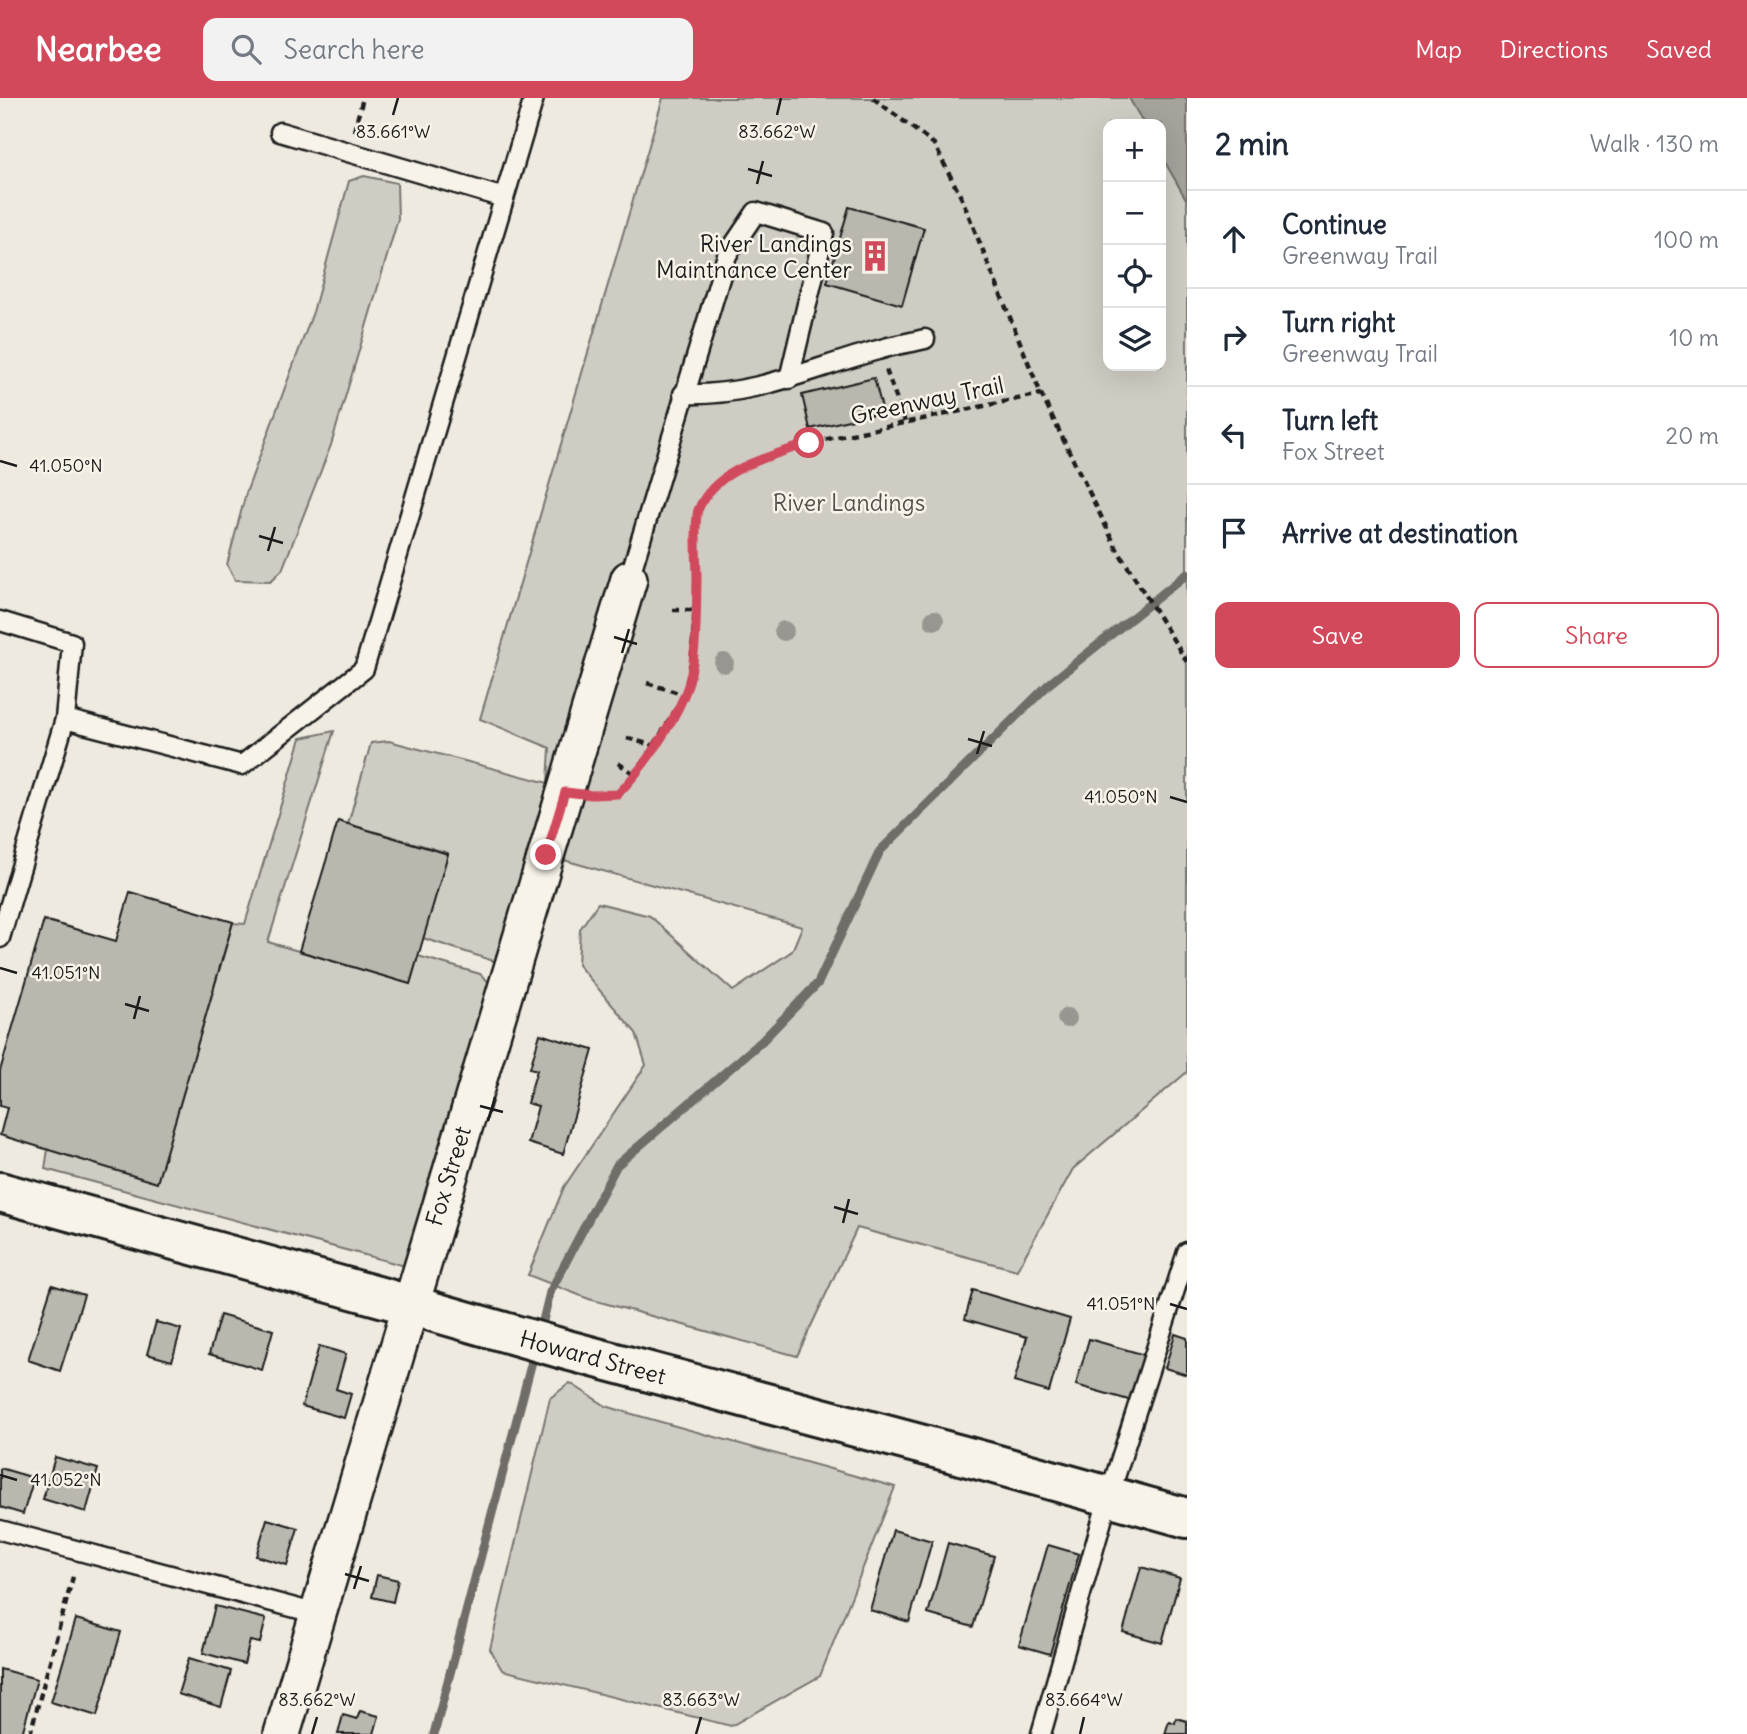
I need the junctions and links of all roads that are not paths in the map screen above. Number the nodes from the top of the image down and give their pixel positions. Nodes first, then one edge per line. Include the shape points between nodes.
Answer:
1 (534, 98) edge
2 (280, 132) dead end
3 (504, 198) junction
4 (925, 339) dead end
5 (789, 379) junction
6 (684, 394) junction
7 (629, 579) joint
8 (0, 621) edge
9 (65, 719) junction
10 (0, 938) edge
11 (0, 1192) edge
12 (1187, 1250) edge
13 (410, 1305) junction
14 (1109, 1496) junction
15 (1187, 1518) edge
16 (0, 1530) edge
17 (318, 1614) junction
18 (282, 1734) edge
19 (1041, 1734) edge

1 - 3 lane
2 - 3 lane
3 - 9 lane via 364,669 242,765
4 - 5 lane
5 - 6 lane via 714,395
5 - 6 lane via 824,233 756,212 727,255
6 - 7 lane
7 - 13 street, Fox Street
8 - 9 lane via 72,643
9 - 10 lane
11 - 13 street, Howard Street
12 - 14 lane
13 - 14 street, Howard Street
13 - 17 street, Fox Street
14 - 15 street, Howard Street
14 - 19 lane
16 - 17 lane
17 - 18 street, Fox Street

